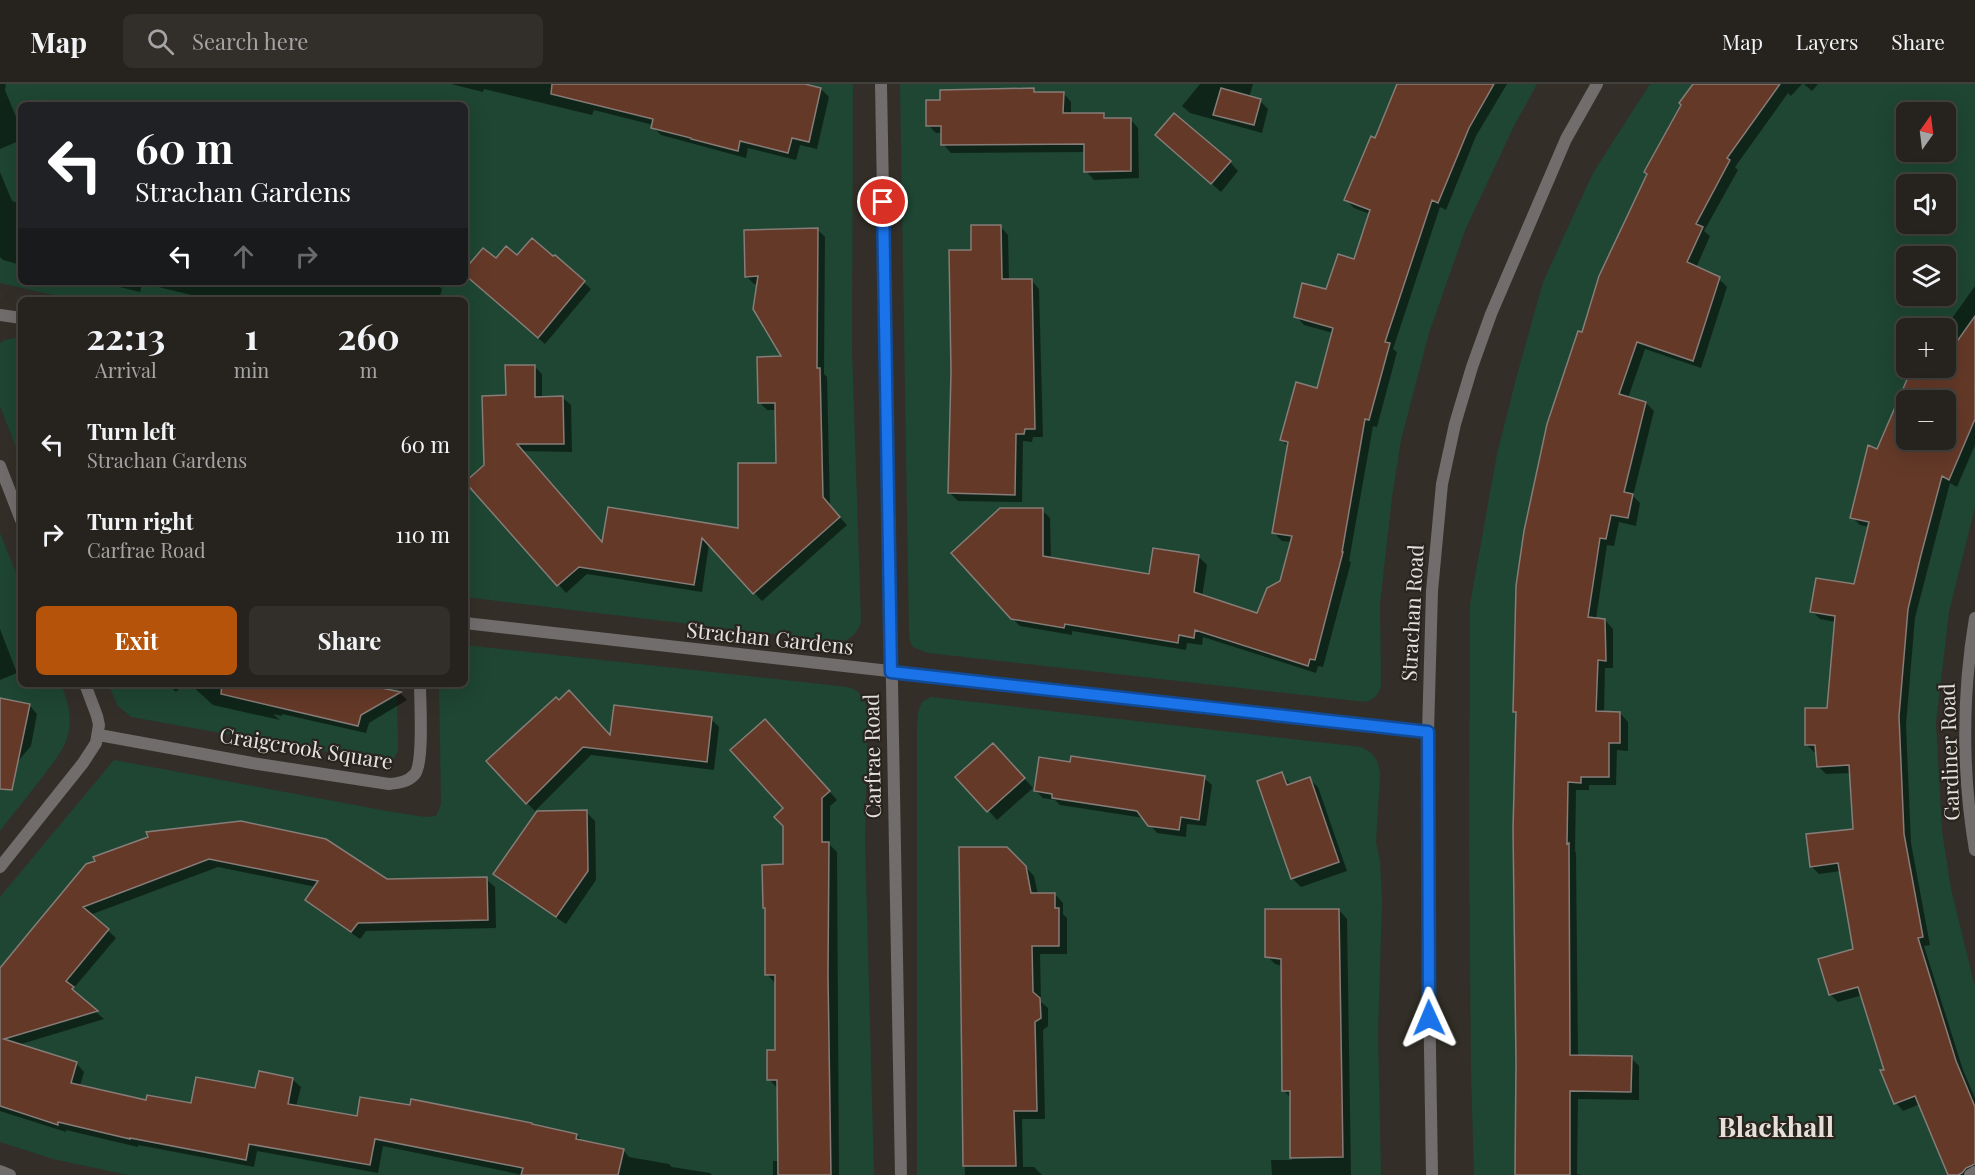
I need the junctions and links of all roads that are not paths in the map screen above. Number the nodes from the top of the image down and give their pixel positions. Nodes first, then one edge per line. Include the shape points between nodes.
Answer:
1 (881, 84) edge
2 (1597, 84) edge
3 (0, 315) edge
4 (18, 318) edge
5 (0, 466) edge
6 (18, 512) edge
7 (1975, 618) edge
8 (468, 623) edge
9 (891, 672) junction
10 (86, 687) edge
11 (420, 687) edge
12 (1428, 732) junction
13 (99, 735) junction
14 (1975, 850) edge
15 (0, 867) edge
16 (0, 1171) edge
17 (1975, 1172) edge
18 (10, 1175) edge
19 (901, 1175) edge
20 (1432, 1175) edge
21 (1970, 1175) edge

1 - 9 street, Carfrae Road
2 - 12 street, Strachan Road via 1566,139 1512,262 1455,424 1442,484 1435,547
3 - 4 street
5 - 6 street
7 - 14 street, Gardiner Road via 1965,720
8 - 9 street, Strachan Gardens
9 - 12 street, Strachan Gardens
9 - 19 street, Carfrae Road
10 - 13 street
11 - 13 street, Craigcrook Square via 420,762 414,774 399,783 252,763
12 - 20 street, Strachan Road
13 - 15 street via 83,763
16 - 18 street
17 - 21 street

